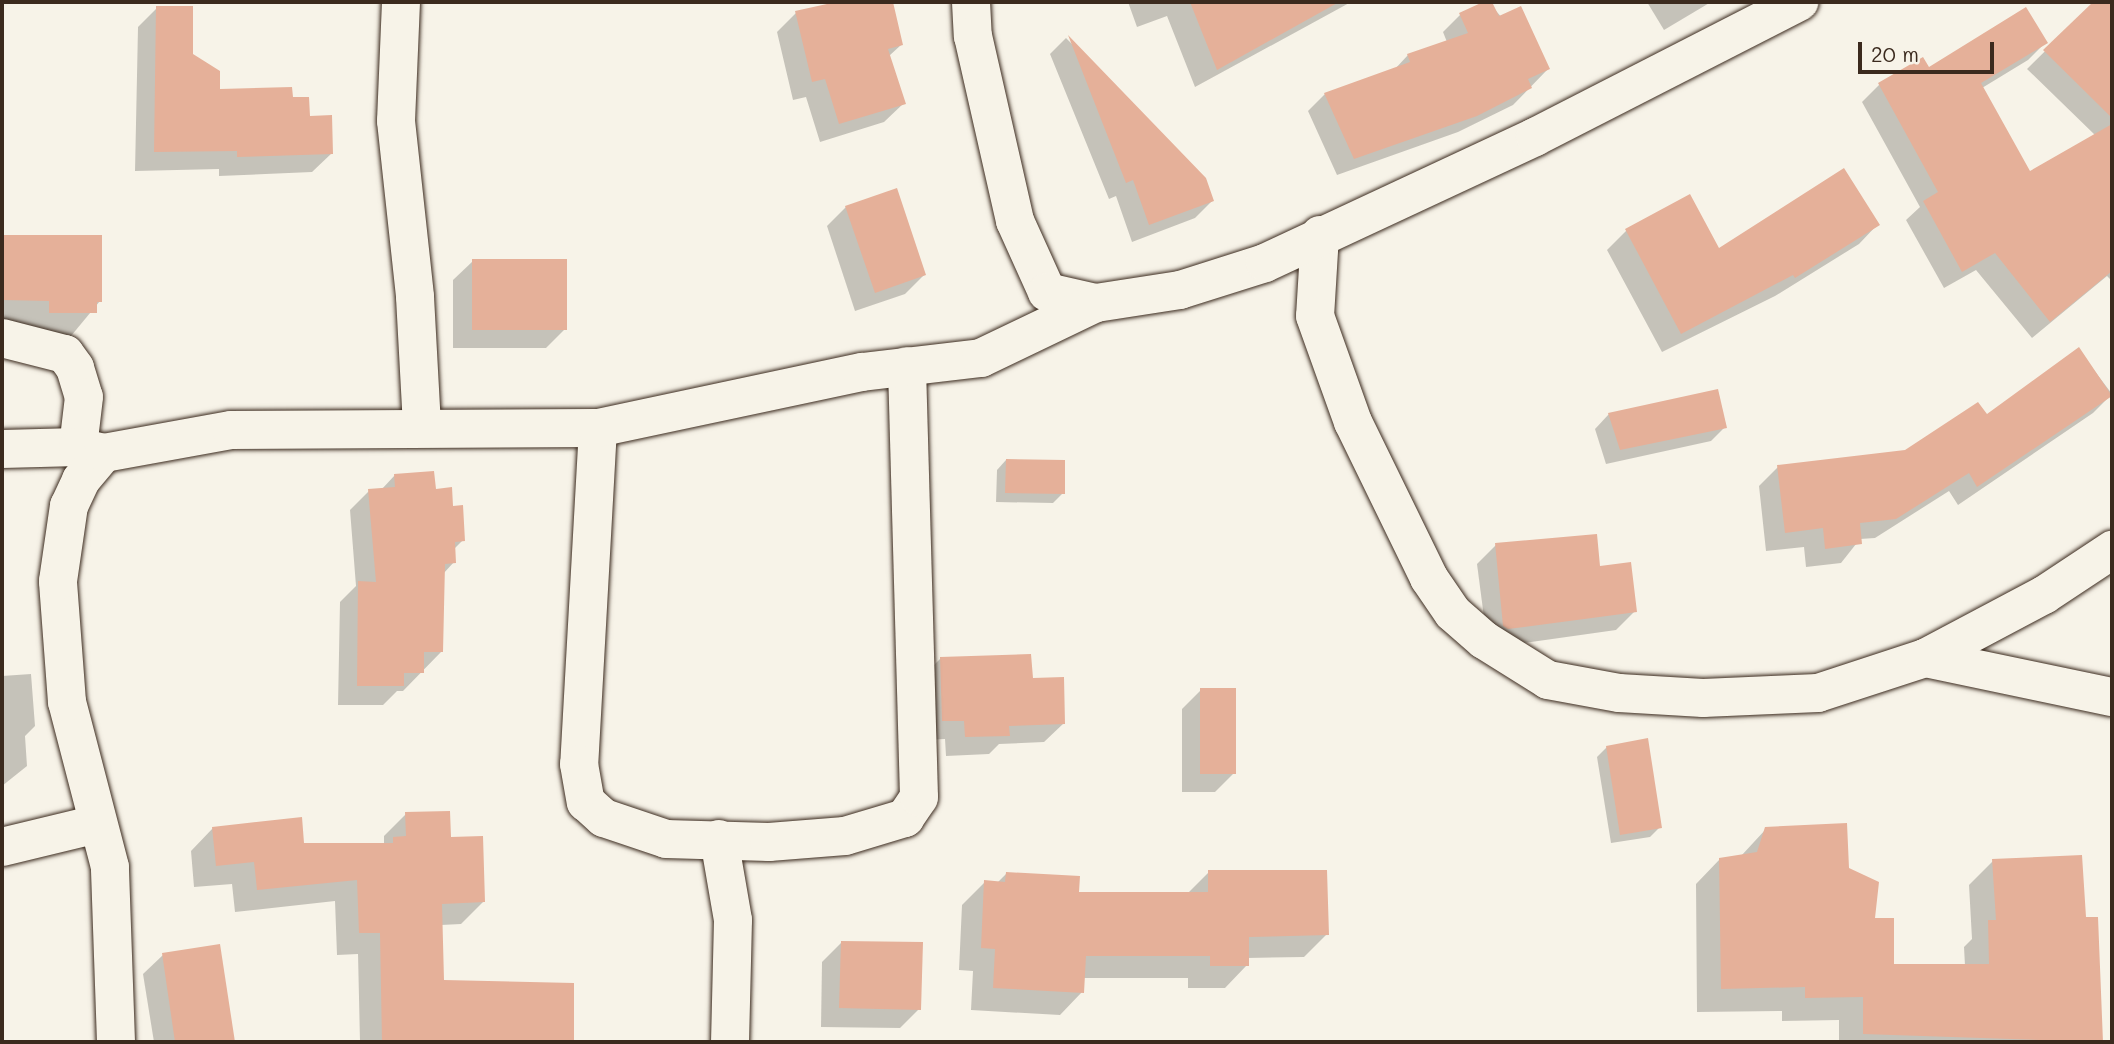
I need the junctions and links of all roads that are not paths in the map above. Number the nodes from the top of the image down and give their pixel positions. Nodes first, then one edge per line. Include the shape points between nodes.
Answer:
1 (401, 2) edge
2 (971, 2) edge
3 (1799, 2) edge
4 (1320, 235) junction
5 (1096, 303) junction
6 (2, 338) edge
7 (907, 366) junction
8 (422, 427) junction
9 (598, 428) junction
10 (2, 449) edge
11 (91, 450) junction
12 (2112, 550) edge
13 (1925, 658) junction
14 (2112, 697) edge
15 (97, 824) junction
16 (719, 839) junction
17 (2, 847) edge
18 (116, 1042) edge
19 (730, 1042) edge

1 - 8 street via 396,121 415,297
2 - 5 street via 973,36 1015,221 1047,292
3 - 4 street via 1535,137
4 - 5 street via 1265,262 1180,290
4 - 13 street via 1315,316 1353,422 1429,578 1453,613 1484,640 1548,680 1619,693 1703,698 1818,693
5 - 7 street via 981,358
6 - 11 street via 65,354 84,397
7 - 9 street via 762,391
7 - 16 street via 919,797 905,818 845,836 769,842
8 - 9 street
8 - 11 street via 230,430
9 - 16 street via 579,764 586,802 604,818 631,830 666,839
10 - 11 street
11 - 15 street via 69,506 58,581 67,702
12 - 13 street via 2044,595
13 - 14 street
15 - 17 street
15 - 18 street via 110,867
16 - 19 street via 733,920

